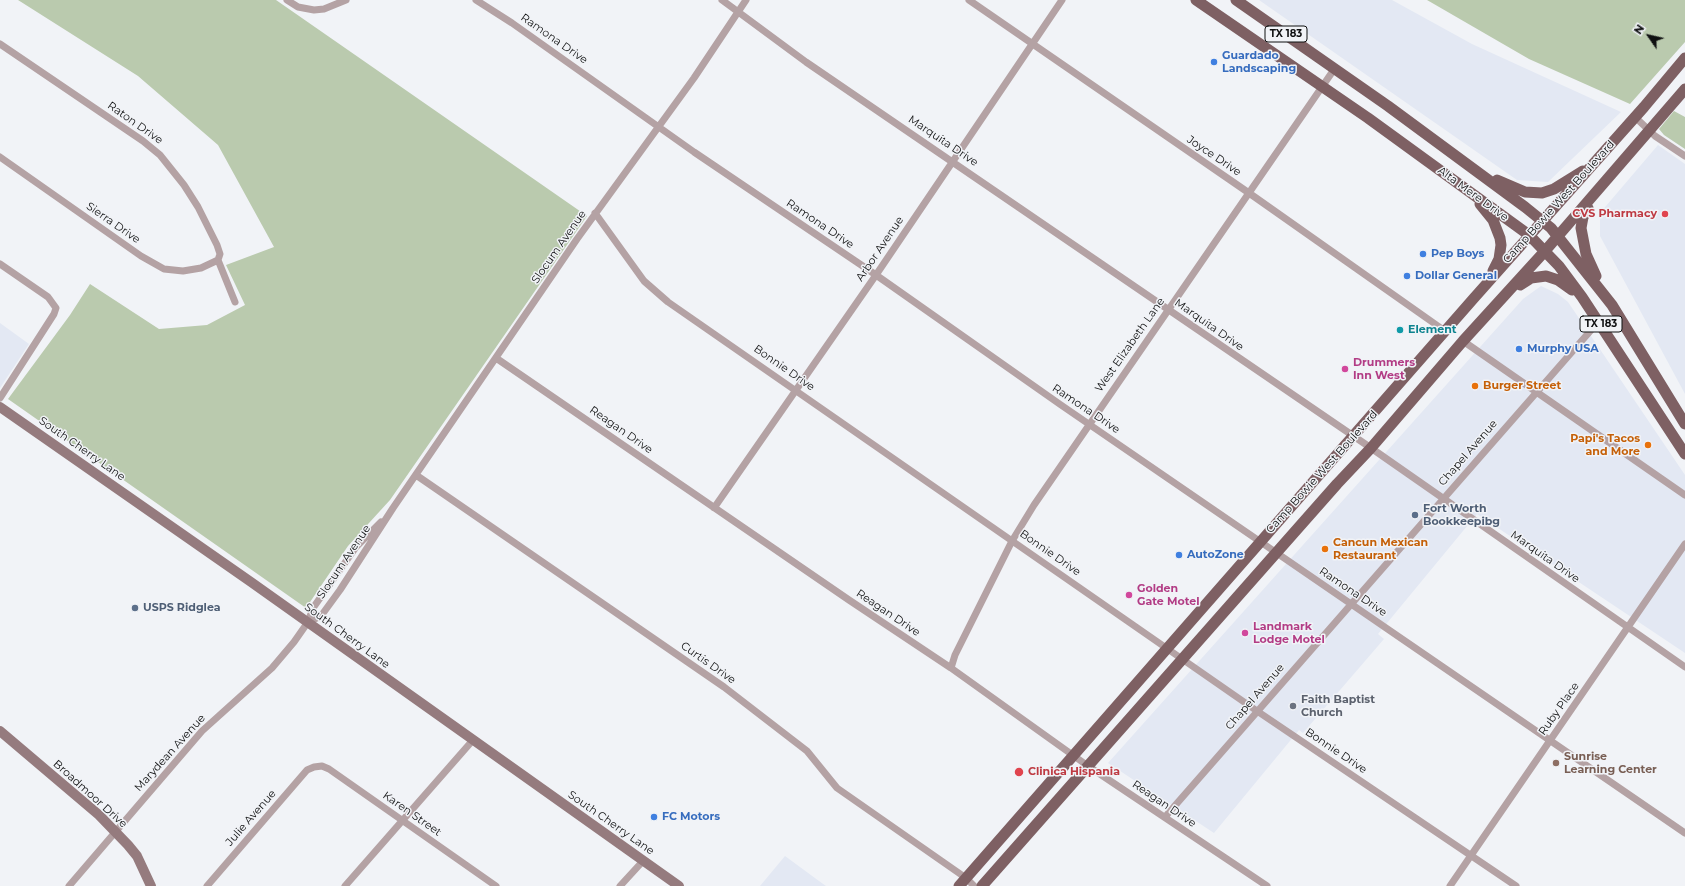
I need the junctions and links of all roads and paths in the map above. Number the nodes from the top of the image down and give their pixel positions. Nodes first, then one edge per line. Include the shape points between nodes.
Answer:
1 (287, 0) edge
2 (346, 0) edge
3 (476, 0) edge
4 (722, 0) edge
5 (746, 0) edge
6 (969, 0) edge
7 (1062, 0) edge
8 (1196, 0) edge
9 (1236, 0) edge
10 (738, 11) junction
11 (0, 44) edge
12 (1032, 44) junction
13 (1685, 58) edge
14 (1335, 68) junction
15 (1322, 86) junction
16 (1685, 89) edge
17 (1635, 117) junction
18 (659, 127) junction
19 (1650, 130) junction
20 (1685, 156) edge
21 (0, 157) edge
22 (953, 161) junction
23 (1588, 169) junction
24 (1478, 172) junction
25 (1466, 189) junction
26 (1597, 191) junction
27 (1249, 193) junction
28 (596, 213) junction
29 (1543, 221) junction
30 (1529, 235) junction
31 (1559, 236) junction
32 (1545, 251) junction
33 (219, 257) junction
34 (0, 264) edge
35 (876, 275) junction
36 (1605, 295) junction
37 (1582, 297) junction
38 (1474, 298) junction
39 (235, 302) dead end
40 (1168, 310) junction
41 (1599, 321) junction
42 (1445, 331) junction
43 (1472, 332) junction
44 (1463, 342) junction
45 (496, 358) junction
46 (796, 390) junction
47 (1536, 392) junction
48 (0, 398) edge
49 (0, 407) edge
50 (1089, 424) junction
51 (1685, 424) edge
52 (1353, 437) junction
53 (1371, 448) junction
54 (1685, 454) edge
55 (416, 475) junction
56 (1685, 495) edge
57 (1443, 499) junction
58 (393, 508) junction
59 (714, 508) junction
60 (1012, 541) junction
61 (1260, 541) junction
62 (1685, 544) edge
63 (1276, 552) junction
64 (1351, 604) junction
65 (308, 622) junction
66 (1628, 628) junction
67 (1167, 647) junction
68 (1183, 660) junction
69 (1685, 667) edge
70 (951, 668) junction
71 (1257, 711) junction
72 (0, 732) edge
73 (473, 740) junction
74 (1550, 740) junction
75 (1074, 756) junction
76 (1088, 766) junction
77 (314, 767) joint
78 (1165, 817) junction
79 (403, 820) junction
80 (116, 832) junction
81 (1685, 834) edge
82 (1472, 856) junction
83 (643, 860) junction
84 (485, 883) edge
85 (966, 883) edge
86 (69, 886) edge
87 (151, 886) edge
88 (207, 886) edge
89 (345, 886) edge
90 (496, 886) edge
91 (620, 886) edge
92 (679, 886) edge
93 (982, 886) edge
94 (1267, 886) edge
95 (1450, 886) edge
96 (1516, 886) edge

1 - 2 street via 305,9 324,9
3 - 18 street, Ramona Drive
4 - 10 street, Marquita Drive
5 - 10 street, Slocum Avenue
6 - 12 street, Joyce Drive
7 - 12 street, Arbor Avenue
8 - 15 main road, Alta Mere Drive / TX 183
9 - 14 main road, Alta Mere Drive / TX 183
10 - 18 street, Slocum Avenue
10 - 22 street, Marquita Drive via 806,62
11 - 33 street, Raton Drive via 160,155 198,207
12 - 22 street, Arbor Avenue
12 - 27 street, Joyce Drive
13 - 17 main road, Camp Bowie West Boulevard
14 - 15 street, West Elizabeth Lane
14 - 24 main road, Alta Mere Drive / TX 183
15 - 25 main road, Alta Mere Drive / TX 183
15 - 27 street, West Elizabeth Lane
16 - 19 main road, Camp Bowie West Boulevard
17 - 19 street
17 - 23 main road, Camp Bowie West Boulevard
18 - 28 street, Slocum Avenue
18 - 35 street, Ramona Drive
19 - 20 street
19 - 26 main road, Camp Bowie West Boulevard
21 - 33 street, Sierra Drive via 141,256 164,269 183,271 201,268
22 - 35 street, Arbor Avenue
22 - 40 street, Marquita Drive
23 - 24 main road via 1580,171 1554,189 1534,194
23 - 29 main road, Camp Bowie West Boulevard
24 - 29 main road, Alta Mere Drive / TX 183
25 - 30 main road, Alta Mere Drive / TX 183
25 - 38 main road via 1493,220 1501,245 1494,270
26 - 31 main road, Camp Bowie West Boulevard
26 - 36 main road via 1583,217 1581,228 1586,254
27 - 40 street, West Elizabeth Lane
27 - 42 street, Joyce Drive
28 - 45 street, Slocum Avenue
28 - 46 street, Bonnie Drive via 644,281 668,302
29 - 30 main road, Camp Bowie West Boulevard
29 - 31 main road, Alta Mere Drive / TX 183
30 - 32 main road, Alta Mere Drive / TX 183
30 - 38 main road, Camp Bowie West Boulevard
31 - 32 main road, Camp Bowie West Boulevard
31 - 36 main road, Alta Mere Drive / TX 183
32 - 37 main road, Alta Mere Drive / TX 183
32 - 43 main road, Camp Bowie West Boulevard
33 - 39 street, Raton Drive
34 - 48 street via 48,297 56,308
35 - 46 street, Arbor Avenue
35 - 50 street, Ramona Drive
36 - 51 main road, Alta Mere Drive / TX 183
37 - 41 main road, Alta Mere Drive / TX 183
37 - 43 main road via 1558,280 1546,276 1531,278 1522,283
38 - 42 main road, Camp Bowie West Boulevard
40 - 50 street, West Elizabeth Lane
40 - 52 street, Marquita Drive
41 - 47 street, Chapel Avenue
41 - 54 main road, Alta Mere Drive / TX 183
42 - 52 main road, Camp Bowie West Boulevard
43 - 44 main road, Camp Bowie West Boulevard
44 - 47 street
44 - 53 main road, Camp Bowie West Boulevard
45 - 55 street, Slocum Avenue
45 - 59 street, Reagan Drive
46 - 59 street, Arbor Avenue
46 - 60 street, Bonnie Drive
47 - 56 street
47 - 57 street, Chapel Avenue
49 - 65 street, South Cherry Lane
50 - 60 street, West Elizabeth Lane
50 - 61 street, Ramona Drive
52 - 53 street, Marquita Drive
52 - 61 main road, Camp Bowie West Boulevard
53 - 57 street, Marquita Drive
53 - 63 main road, Camp Bowie West Boulevard
55 - 58 street, Slocum Avenue
55 - 85 street, Curtis Drive via 724,687 807,751 836,788
57 - 64 street, Chapel Avenue
57 - 66 street, Marquita Drive
58 - 65 street, Slocum Avenue via 356,547 314,608
58 - 65 street, Slocum Avenue via 321,616
59 - 70 street, Reagan Drive
60 - 67 street, Bonnie Drive
60 - 70 street, West Elizabeth Lane via 955,655
61 - 63 street, Ramona Drive
61 - 67 main road, Camp Bowie West Boulevard
62 - 66 street, Ruby Place
63 - 64 street, Ramona Drive
63 - 68 main road, Camp Bowie West Boulevard
64 - 71 street, Chapel Avenue
64 - 74 street, Ramona Drive
65 - 73 street, South Cherry Lane
65 - 80 street, Marydean Avenue via 272,668 202,731
66 - 69 street, Marquita Drive
66 - 74 street, Ruby Place
67 - 68 street, Bonnie Drive
67 - 75 main road, Camp Bowie West Boulevard
68 - 71 street, Bonnie Drive
68 - 76 main road, Camp Bowie West Boulevard
70 - 75 street, Reagan Drive
71 - 78 street, Chapel Avenue
71 - 82 street, Bonnie Drive
72 - 80 street, Broadmoor Drive
73 - 79 street
73 - 83 street, South Cherry Lane
74 - 81 street, Ramona Drive
74 - 82 street, Ruby Place
75 - 76 street, Reagan Drive
75 - 85 main road, Camp Bowie West Boulevard
76 - 78 street, Reagan Drive
76 - 93 main road, Camp Bowie West Boulevard
77 - 79 street, Karen Street via 322,766 329,769
77 - 88 street, Julie Avenue via 307,770
78 - 94 street, Reagan Drive
79 - 84 street, Karen Street
79 - 89 street
80 - 86 street, Marydean Avenue
80 - 87 street, Broadmoor Drive via 137,856
82 - 95 street, Ruby Place
82 - 96 street, Bonnie Drive
83 - 91 street
83 - 92 street, South Cherry Lane
84 - 90 street, Karen Street

